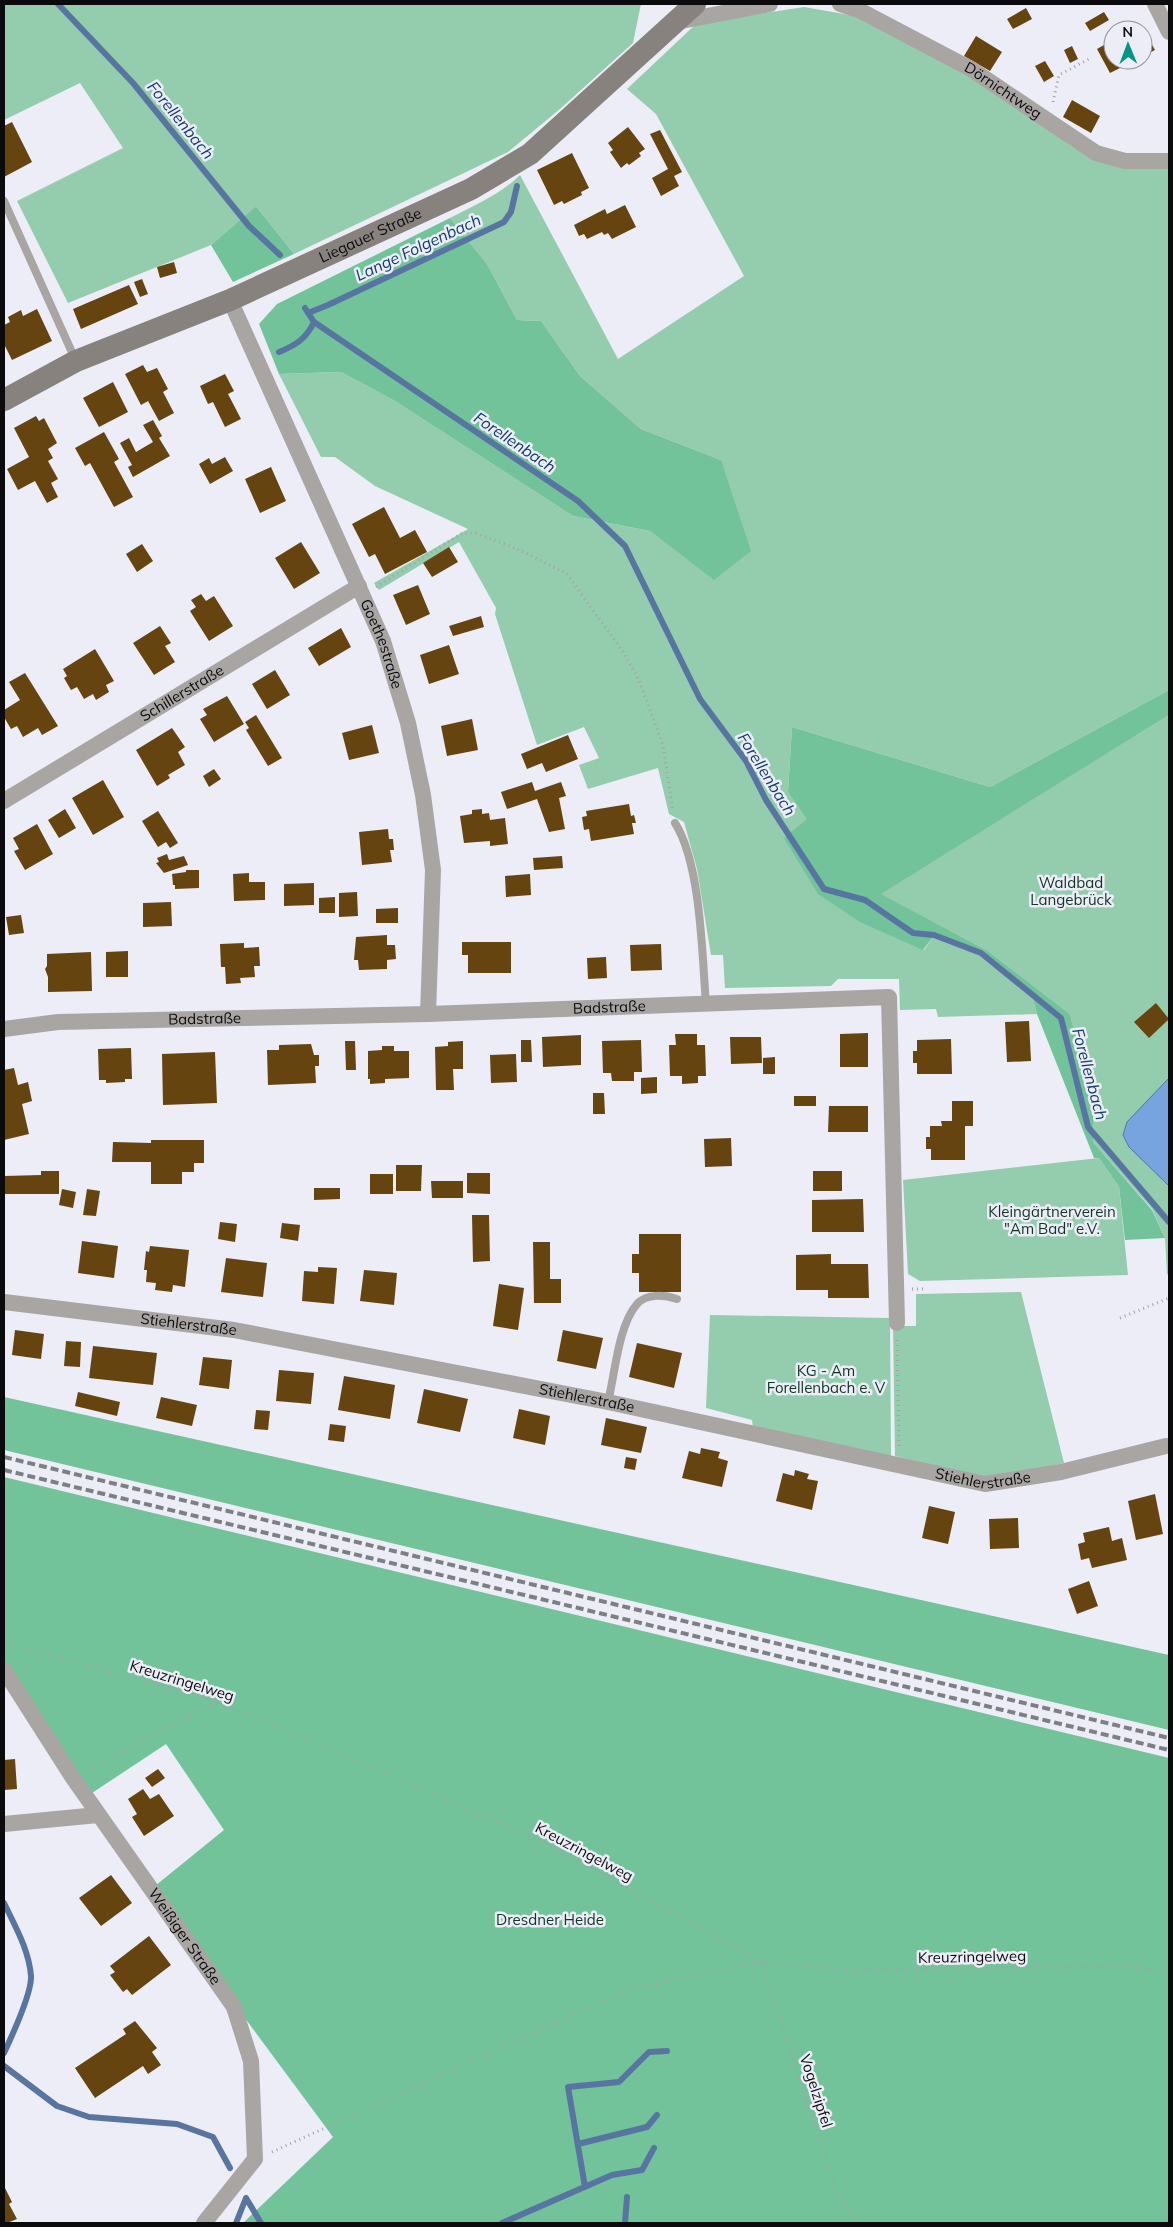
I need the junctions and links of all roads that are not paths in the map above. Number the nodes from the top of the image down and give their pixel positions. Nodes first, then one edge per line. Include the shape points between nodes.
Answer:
1 (695, 4) edge
2 (770, 4) edge
3 (840, 4) edge
4 (1155, 4) edge
5 (674, 22) junction
6 (1169, 32) edge
7 (1169, 161) edge
8 (4, 201) edge
9 (230, 300) junction
10 (76, 361) junction
11 (4, 400) edge
12 (361, 591) junction
13 (4, 801) edge
14 (675, 824) road end
15 (706, 1004) junction
16 (428, 1014) junction
17 (4, 1028) edge
18 (677, 1299) dead end
19 (4, 1302) edge
20 (897, 1323) road end
21 (608, 1402) junction
22 (1166, 1446) dead end
23 (4, 1670) edge
24 (98, 1815) junction
25 (4, 1824) edge
26 (204, 2223) edge

1 - 5 main road, Liegauer Straße
2 - 5 street
3 - 7 street, Dörnichtweg via 861,11 971,69 1096,153 1125,162
4 - 6 street
5 - 9 main road, Liegauer Straße via 530,154 471,189
8 - 10 lane
9 - 10 main road, Liegauer Straße
9 - 12 street, Goethestraße
10 - 11 main road, Liegauer Straße
12 - 13 street, Schillerstraße
12 - 16 street, Goethestraße via 383,641 408,723 423,794 433,870
14 - 15 lane via 682,833 692,872 699,913
15 - 16 street, Badstraße
15 - 20 street, Badstraße via 889,997
16 - 17 street, Badstraße via 58,1022
18 - 21 lane via 664,1295 645,1298 638,1303 628,1320
19 - 21 street, Stiehlerstraße via 234,1330
21 - 22 street, Stiehlerstraße via 985,1484 1062,1472
23 - 24 street, Weißiger Straße
24 - 25 street
24 - 26 street, Weißiger Straße via 234,2008 251,2061 255,2159

